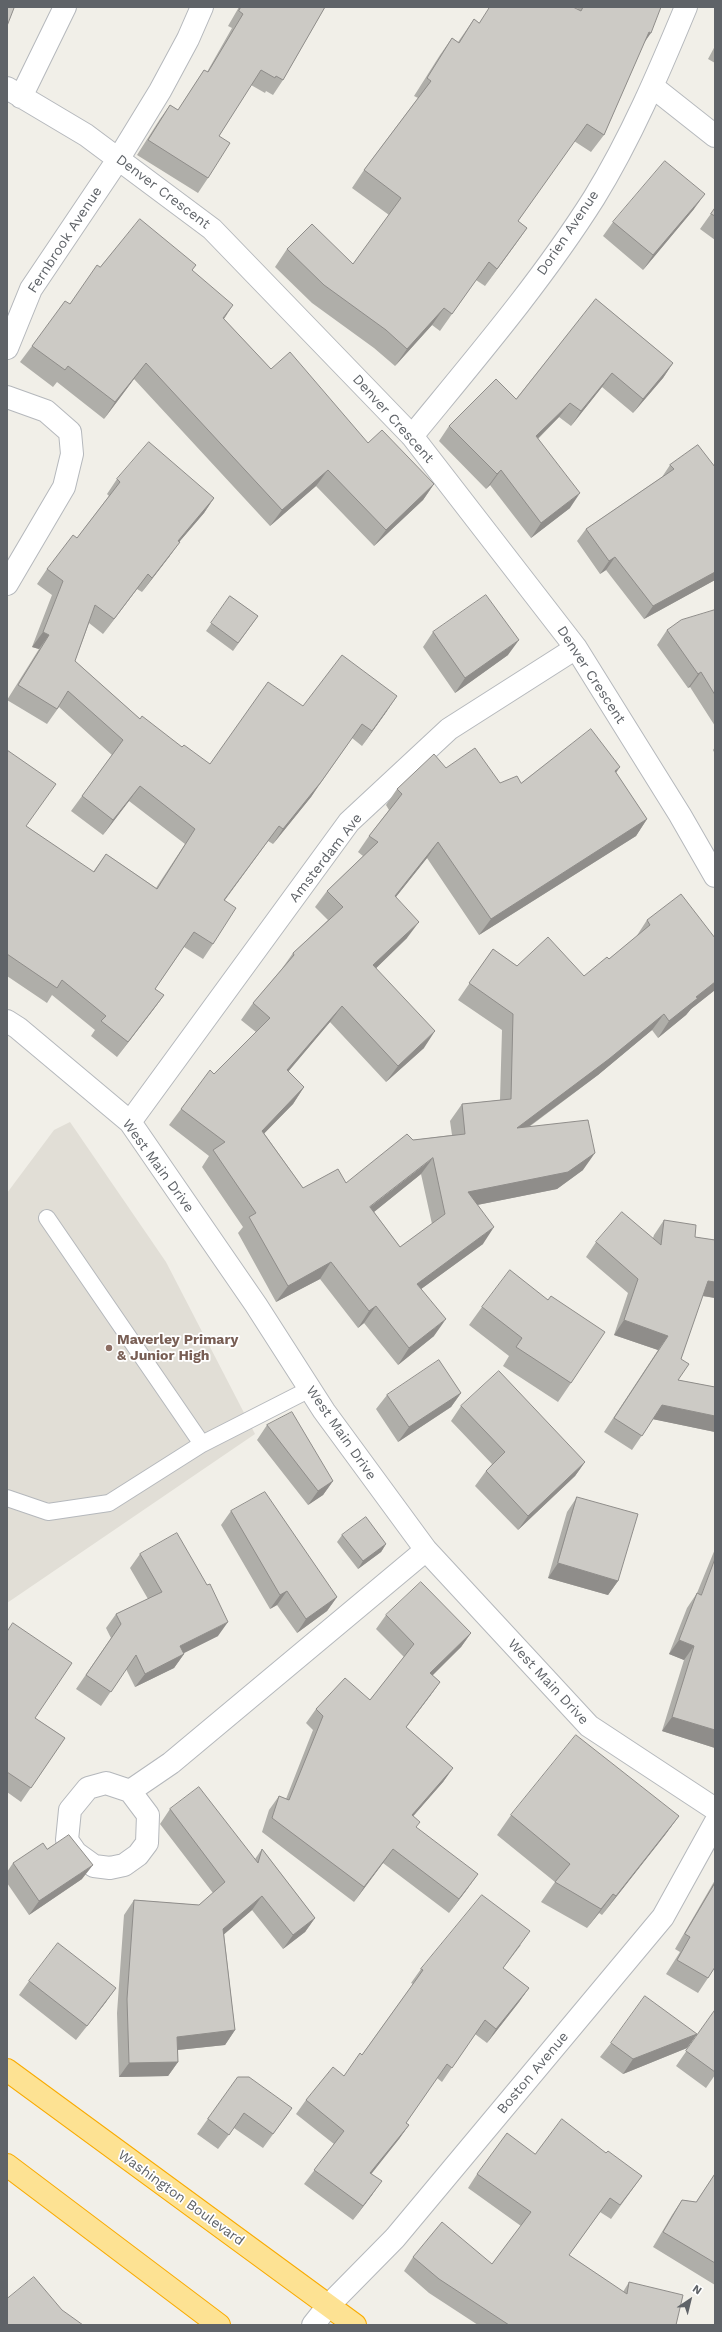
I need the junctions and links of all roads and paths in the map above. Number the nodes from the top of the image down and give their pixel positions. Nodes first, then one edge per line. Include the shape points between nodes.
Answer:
1 (65, 7) edge
2 (202, 7) edge
3 (686, 7) edge
4 (653, 87) junction
5 (14, 92) edge
6 (715, 136) edge
7 (119, 158) junction
8 (7, 348) edge
9 (7, 397) edge
10 (412, 436) junction
11 (7, 584) edge
12 (576, 648) junction
13 (715, 876) edge
14 (7, 1021) edge
15 (130, 1122) junction
16 (47, 1218) dead end
17 (310, 1389) junction
18 (202, 1444) junction
19 (7, 1498) edge
20 (426, 1550) junction
21 (130, 1791) dead end
22 (715, 1809) edge
23 (715, 1823) edge
24 (7, 2070) edge
25 (7, 2165) edge
26 (328, 2306) junction
27 (219, 2325) edge
28 (313, 2325) edge
29 (355, 2325) edge

1 - 5 street
2 - 7 street, Fernbrook Avenue via 160,91
3 - 4 street, Dorien Avenue
4 - 6 street
4 - 10 street, Dorien Avenue via 594,197 522,300
5 - 7 street, Denver Crescent
7 - 8 street, Fernbrook Avenue via 31,289
7 - 10 street, Denver Crescent via 212,229
9 - 11 street via 46,411 70,432 72,454 64,487
10 - 12 street, Denver Crescent
12 - 13 street, Denver Crescent
12 - 15 street, Amsterdam Ave via 449,730 349,822
14 - 15 street, West Main Drive
15 - 17 street, West Main Drive via 256,1305
16 - 18 lane
17 - 18 lane
17 - 20 street, West Main Drive
18 - 19 lane via 109,1503 48,1512
20 - 21 street via 171,1763
20 - 22 street, West Main Drive via 589,1726
23 - 26 street, Boston Avenue via 663,1917 395,2238
24 - 26 highway, Washington Boulevard
25 - 27 highway
26 - 28 street, Boston Avenue
26 - 29 highway, Washington Boulevard

